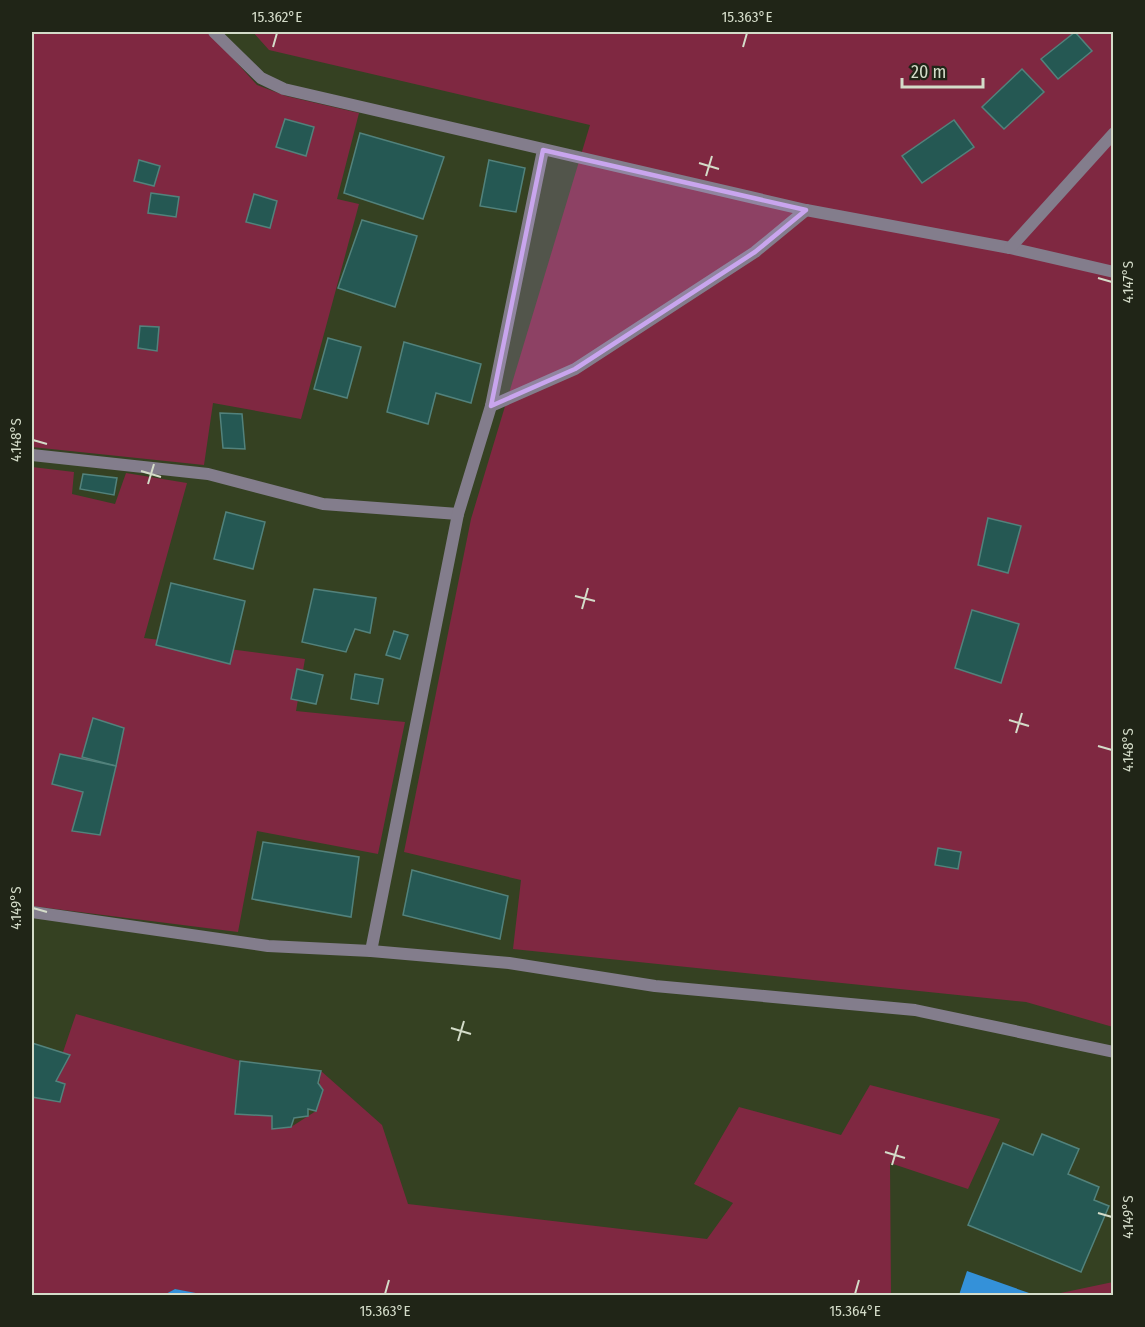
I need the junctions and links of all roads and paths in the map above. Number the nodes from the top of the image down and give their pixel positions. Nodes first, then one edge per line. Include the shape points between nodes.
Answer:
1 (214, 32) edge
2 (1113, 134) edge
3 (543, 150) junction
4 (806, 210) junction
5 (1010, 248) junction
6 (1113, 272) edge
7 (491, 406) junction
8 (32, 455) edge
9 (458, 514) junction
10 (32, 912) edge
11 (371, 951) junction
12 (1113, 1052) edge

1 - 3 street via 261,78 284,89
2 - 5 street
3 - 4 street
3 - 7 street
4 - 5 street
4 - 7 street via 755,252 574,369
5 - 6 street
7 - 9 street
8 - 9 street via 208,474 322,504
9 - 11 street
10 - 11 street via 268,946
11 - 12 street via 509,963 655,986 915,1010

